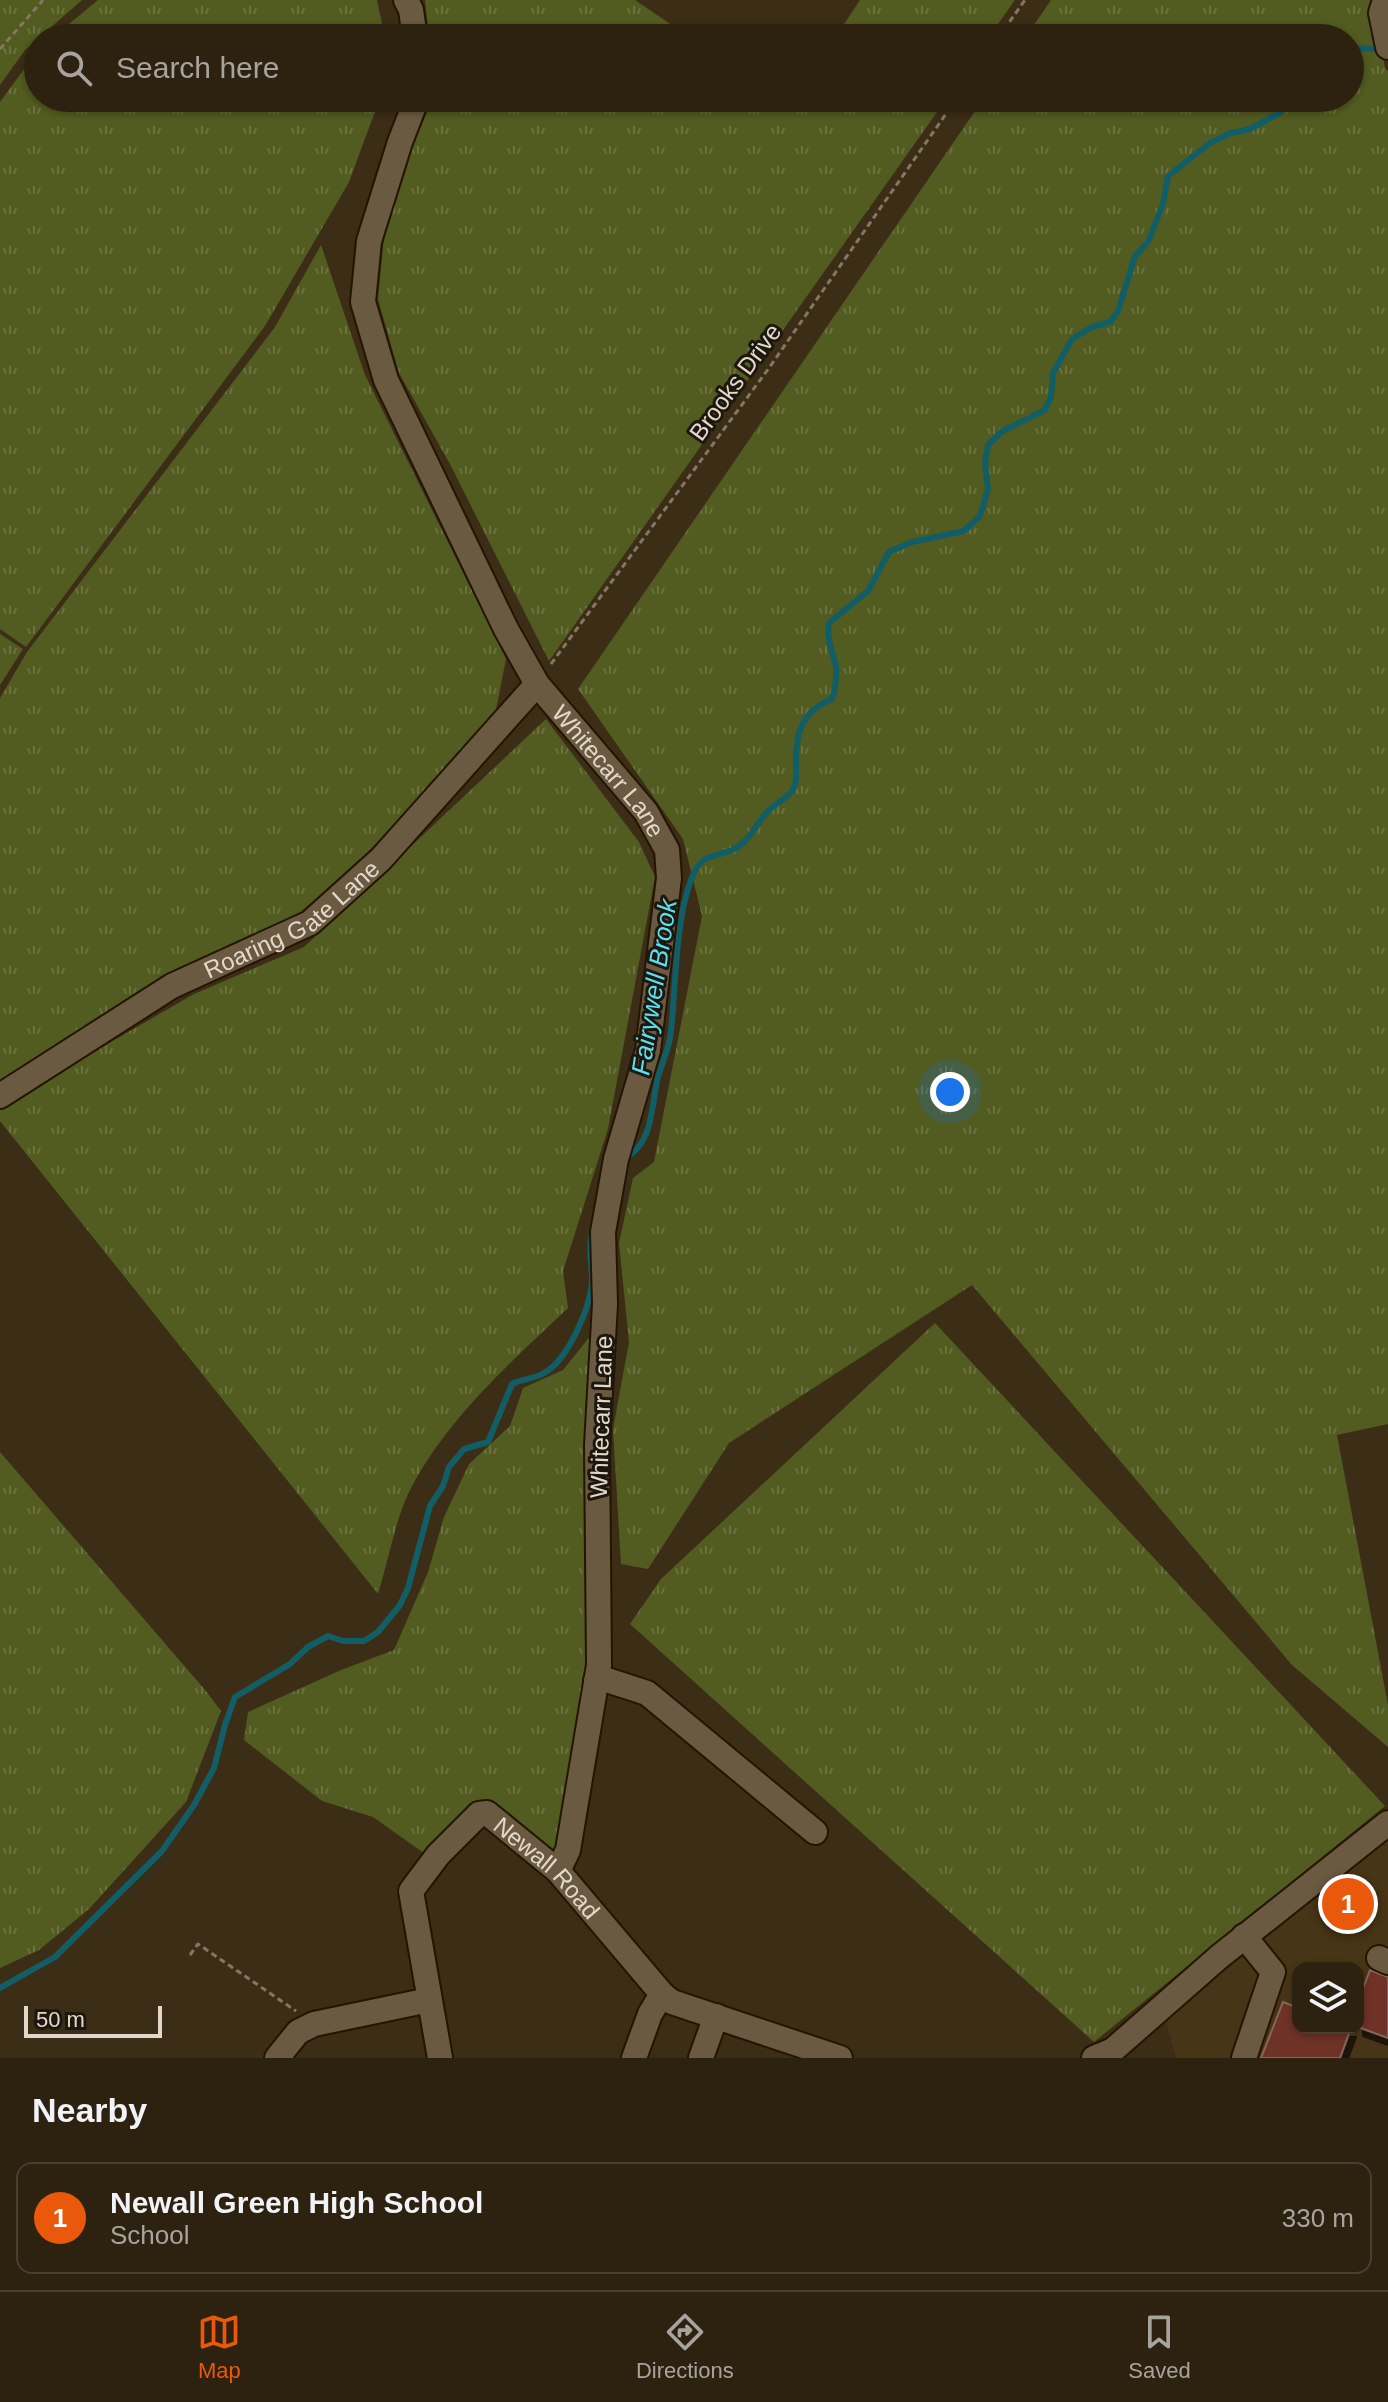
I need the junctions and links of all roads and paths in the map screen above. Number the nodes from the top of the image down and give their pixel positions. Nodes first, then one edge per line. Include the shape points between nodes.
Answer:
1 (43, 0) edge
2 (406, 0) edge
3 (1025, 0) edge
4 (1385, 0) edge
5 (413, 24) edge
6 (1008, 24) edge
7 (1387, 45) edge
8 (0, 49) edge
9 (412, 112) edge
10 (947, 112) edge
11 (537, 684) junction
12 (0, 1096) edge
13 (596, 1681) junction
14 (1388, 1823) edge
15 (815, 1832) dead end
16 (558, 1871) junction
17 (1244, 1936) junction
18 (190, 1955) dead end
19 (662, 1994) junction
20 (429, 2000) junction
21 (716, 2016) junction
22 (314, 2024) junction
23 (277, 2058) edge
24 (440, 2058) edge
25 (634, 2058) edge
26 (701, 2058) edge
27 (840, 2058) edge
28 (1094, 2058) edge
29 (1244, 2058) edge

1 - 8 path
2 - 5 street
3 - 6 path
4 - 7 street via 1381,13
9 - 11 street, Whitecarr Lane via 369,241 363,302 386,380
10 - 11 path, Brooks Drive via 769,368
11 - 12 street, Roaring Gate Lane via 381,859 310,923 172,986
11 - 13 street, Whitecarr Lane via 646,812 667,850 669,878 648,1050 616,1159 603,1232
13 - 15 street via 647,1693
13 - 16 street, Whitecarr Lane via 568,1850
14 - 17 street
16 - 19 street, Newall Road
16 - 20 street, Newall Road via 487,1813 479,1814 411,1891
17 - 28 street via 1113,2050
17 - 29 street via 1273,1972
18 - 22 path via 198,1944
19 - 21 street, Newall Road
19 - 25 street
20 - 22 street
20 - 24 street, Newall Road
21 - 26 street
21 - 27 street, Newall Road
22 - 23 street via 298,2032

